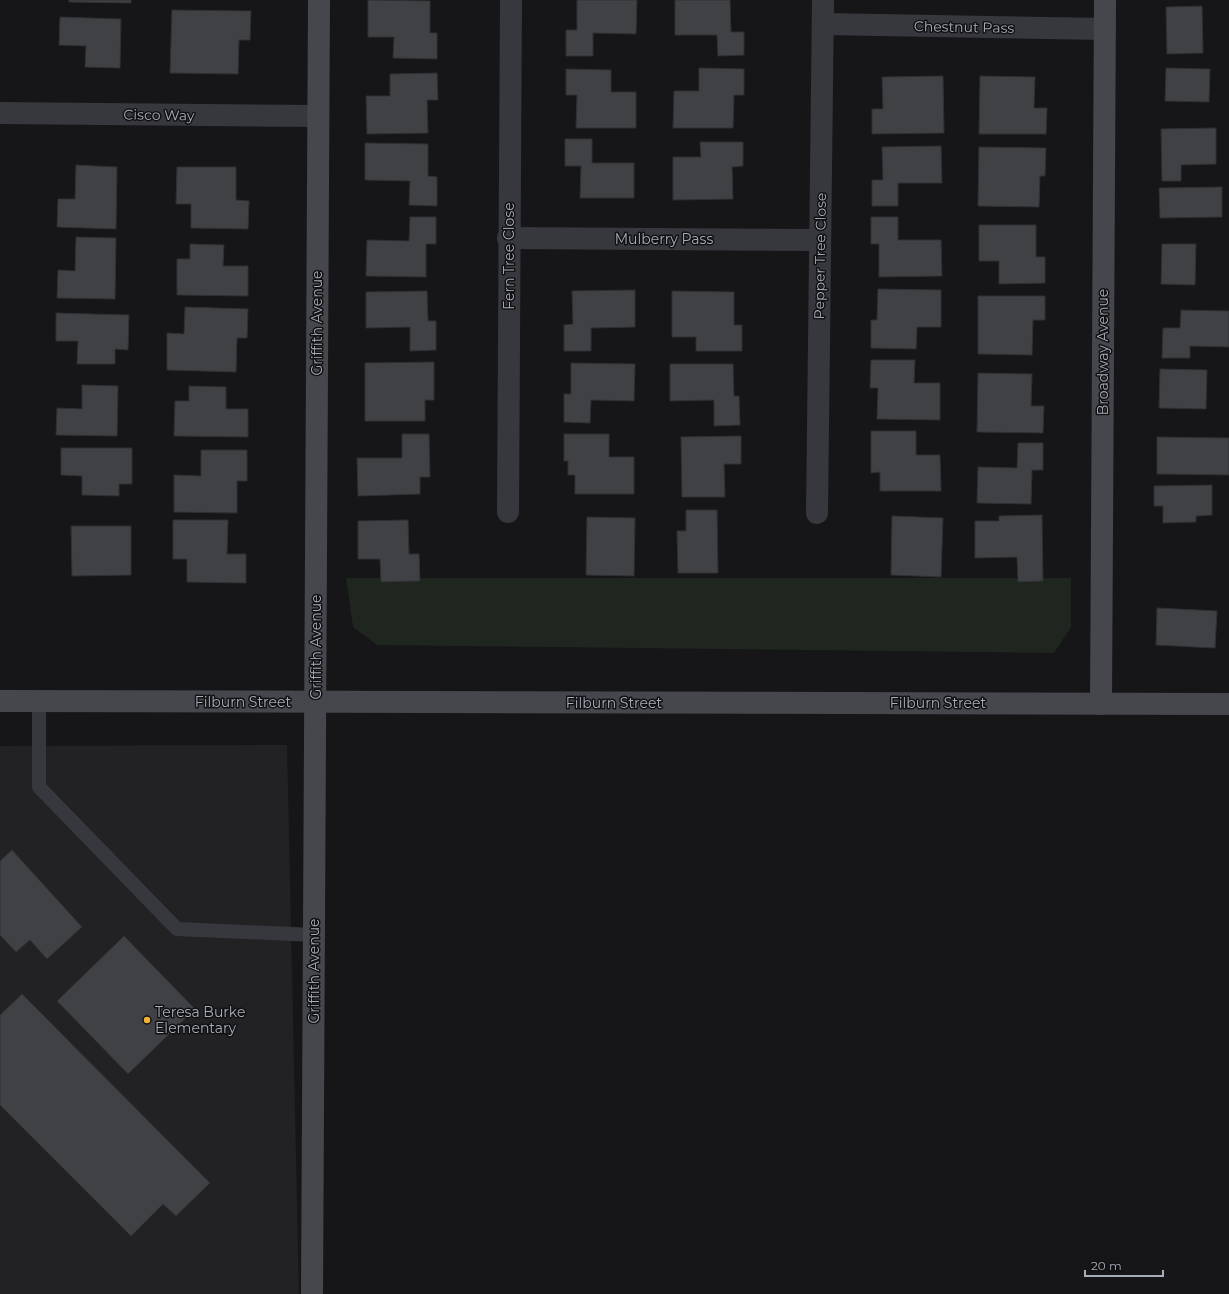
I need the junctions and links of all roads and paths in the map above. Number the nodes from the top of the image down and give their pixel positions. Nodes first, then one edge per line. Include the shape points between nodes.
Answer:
1 (319, 0) edge
2 (511, 0) edge
3 (823, 0) edge
4 (1105, 0) edge
5 (823, 24) junction
6 (1105, 29) junction
7 (0, 113) edge
8 (318, 116) junction
9 (508, 238) junction
10 (820, 240) junction
11 (508, 512) dead end
12 (817, 513) dead end
13 (0, 701) edge
14 (39, 701) junction
15 (316, 702) junction
16 (1101, 704) junction
17 (1229, 704) edge
18 (314, 935) junction
19 (312, 1294) edge

1 - 8 street, Griffith Avenue
2 - 9 street, Fern Tree Close
3 - 5 street, Pepper Tree Close
4 - 6 street, Broadway Avenue
5 - 6 street, Chestnut Pass
5 - 10 street, Pepper Tree Close
6 - 16 street, Broadway Avenue
7 - 8 street, Cisco Way
8 - 15 street, Griffith Avenue
9 - 10 street, Mulberry Pass
9 - 11 street, Fern Tree Close
10 - 12 street, Pepper Tree Close
13 - 14 street, Filburn Street
14 - 15 street, Filburn Street
14 - 18 lane via 39,787 177,929
15 - 16 street, Filburn Street
15 - 18 street, Griffith Avenue
16 - 17 street, Filburn Street
18 - 19 street, Griffith Avenue

